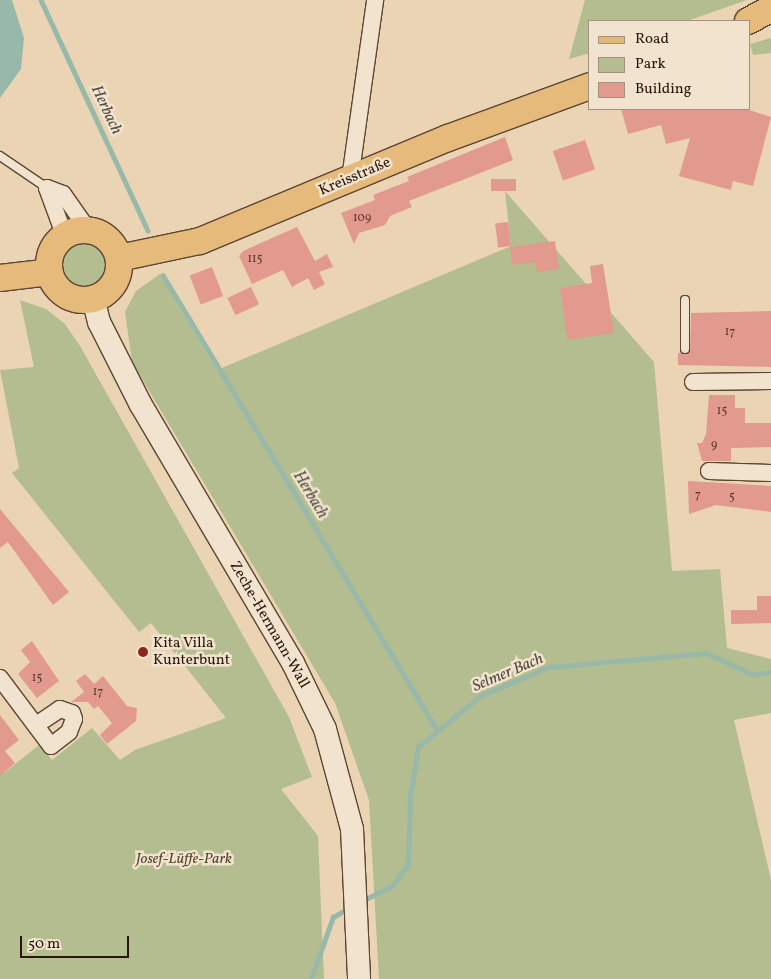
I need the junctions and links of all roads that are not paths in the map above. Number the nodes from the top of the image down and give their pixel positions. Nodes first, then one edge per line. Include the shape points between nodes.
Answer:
1 (375, 0) edge
2 (771, 9) edge
3 (751, 21) edge
4 (751, 22) edge
5 (771, 22) edge
6 (588, 87) edge
7 (0, 156) edge
8 (350, 179) junction
9 (47, 188) junction
10 (77, 234) junction
11 (119, 258) junction
12 (50, 272) junction
13 (0, 278) edge
14 (93, 298) junction
15 (685, 300) dead end
16 (686, 349) dead end
17 (693, 382) dead end
18 (771, 382) edge
19 (709, 471) dead end
20 (771, 473) edge
21 (0, 678) edge
22 (36, 725) dead end
23 (358, 979) edge

1 - 8 street
2 - 3 main road
4 - 5 main road
6 - 8 main road, Kreisstraße
7 - 9 lane
8 - 11 main road, Kreisstraße via 200,241
9 - 10 street
9 - 10 street via 63,194
10 - 11 main road via 108,238
10 - 12 main road via 55,246
11 - 14 main road via 114,283
12 - 13 main road
12 - 14 main road via 66,295
14 - 23 street, Zeche-Hermann-Wall via 99,322 141,406 293,663 325,729 352,829 357,884
15 - 16 lane
17 - 18 street
19 - 20 street
21 - 22 street

